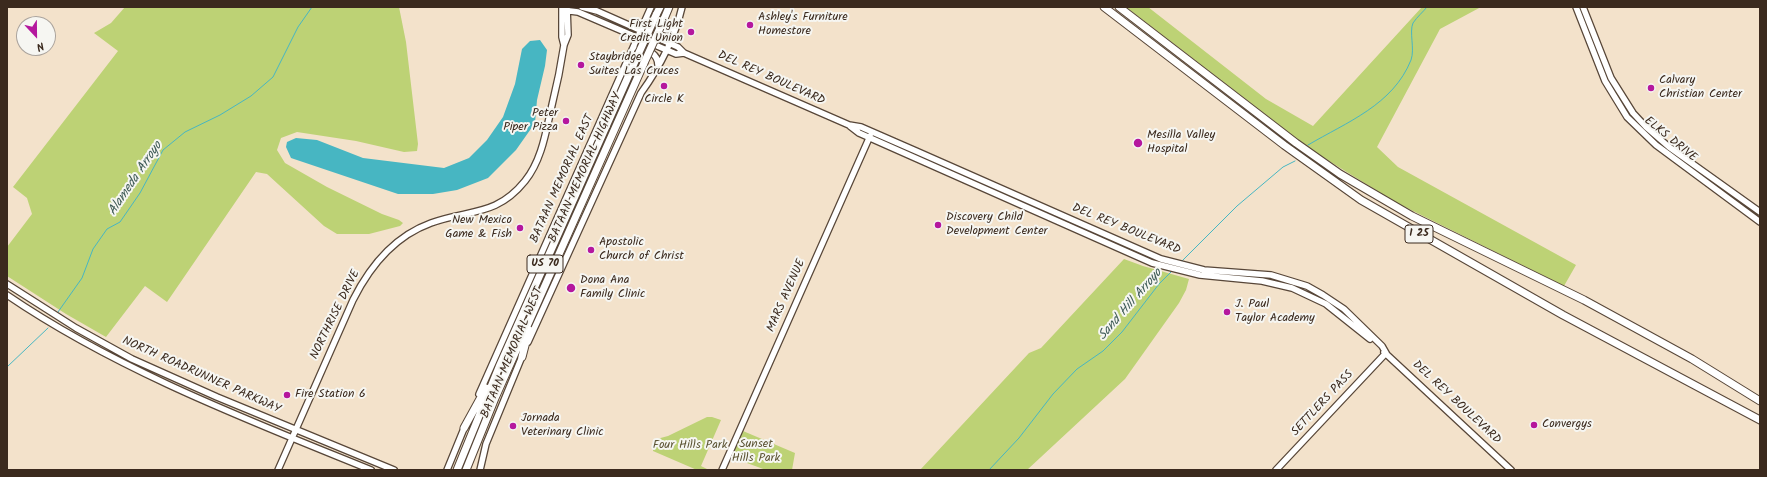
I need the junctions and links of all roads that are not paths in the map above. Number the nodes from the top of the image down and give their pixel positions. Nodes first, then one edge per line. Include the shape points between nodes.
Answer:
1 (582, 7) edge
2 (591, 7) edge
3 (651, 7) edge
4 (660, 7) edge
5 (669, 7) edge
6 (682, 7) edge
7 (1104, 7) edge
8 (1119, 7) edge
9 (1576, 7) edge
10 (1583, 7) edge
11 (565, 9) edge
12 (597, 11) junction
13 (603, 14) junction
14 (648, 16) junction
15 (600, 20) junction
16 (676, 26) junction
17 (641, 31) junction
18 (638, 37) junction
19 (669, 43) junction
20 (666, 49) junction
21 (632, 52) junction
22 (684, 53) junction
23 (658, 65) junction
24 (871, 135) junction
25 (954, 168) junction
26 (952, 174) junction
27 (962, 175) junction
28 (977, 185) junction
29 (1005, 190) junction
30 (1009, 199) junction
31 (1025, 199) junction
32 (1760, 212) edge
33 (1760, 222) edge
34 (7, 284) edge
35 (7, 295) edge
36 (536, 308) junction
37 (1386, 353) junction
38 (522, 357) junction
39 (499, 367) junction
40 (1760, 401) edge
41 (1760, 420) edge
42 (464, 428) junction
43 (294, 430) junction
44 (291, 436) junction
45 (340, 448) junction
46 (337, 456) junction
47 (381, 467) edge
48 (278, 470) edge
49 (372, 470) edge
50 (394, 470) edge
51 (447, 470) edge
52 (457, 470) edge
53 (466, 470) edge
54 (480, 470) edge
55 (722, 470) edge
56 (1276, 470) edge
57 (1511, 470) edge

1 - 12 main road, DEL REY BOULEVARD
2 - 12 main road
3 - 14 main road, BATAAN MEMORIAL EAST
4 - 39 highway, BATAAN MEMORIAL HIGHWAY / US 70, bridge
5 - 36 highway, BATAAN MEMORIAL HIGHWAY / US 70, bridge
6 - 16 main road, BATAAN MEMORIAL WEST
7 - 41 highway, I 25 via 1284,145 1361,200 1562,315
8 - 40 highway, I 25 via 1340,174 1412,216 1584,300 1692,359
9 - 33 main road, ELKS DRIVE via 1605,81 1627,117 1656,145
10 - 32 main road, ELKS DRIVE via 1612,78 1632,113 1669,147
11 - 15 main road, DEL REY BOULEVARD
11 - 43 main road, NORTHRISE DRIVE via 568,35 539,158 526,180 508,198 493,207 474,214 440,220 416,230 378,260 358,291
12 - 13 main road, DEL REY BOULEVARD
13 - 15 main road
13 - 17 main road, DEL REY BOULEVARD
14 - 16 main road via 651,24 662,30
14 - 17 main road, BATAAN MEMORIAL EAST
15 - 18 main road, DEL REY BOULEVARD
16 - 19 main road, BATAAN MEMORIAL WEST
17 - 18 main road, BATAAN MEMORIAL EAST
17 - 19 main road, DEL REY BOULEVARD
18 - 20 main road, DEL REY BOULEVARD
18 - 21 main road, BATAAN MEMORIAL EAST
19 - 20 main road, BATAAN MEMORIAL WEST
19 - 22 main road, DEL REY BOULEVARD
20 - 22 main road, DEL REY BOULEVARD via 678,54
20 - 23 main road, BATAAN MEMORIAL WEST
21 - 23 main road via 642,49 652,53
21 - 42 main road, BATAAN MEMORIAL EAST
22 - 24 main road, DEL REY BOULEVARD via 849,125 859,133
23 - 38 main road, BATAAN MEMORIAL WEST via 641,92 620,136
24 - 25 main road, DEL REY BOULEVARD
24 - 26 main road, DEL REY BOULEVARD
24 - 55 main road, MARS AVENUE
25 - 26 main road
25 - 27 main road, DEL REY BOULEVARD
26 - 27 main road, DEL REY BOULEVARD
27 - 28 main road, DEL REY BOULEVARD
27 - 29 main road, DEL REY BOULEVARD
28 - 29 main road via 1000,192
28 - 30 main road, DEL REY BOULEVARD
29 - 30 main road
29 - 31 main road, DEL REY BOULEVARD
30 - 31 main road
30 - 37 main road, DEL REY BOULEVARD via 1147,260 1188,273 1268,282 1298,290 1331,307
31 - 37 main road, DEL REY BOULEVARD via 1161,259 1204,270 1271,276 1307,286 1344,309
34 - 43 main road, NORTH ROADRUNNER PARKWAY via 76,328 132,359
35 - 44 main road, NORTH ROADRUNNER PARKWAY via 65,332 118,360 178,389
36 - 38 highway
36 - 53 highway, BATAAN MEMORIAL HIGHWAY / US 70
37 - 56 main road, SETTLERS PASS
37 - 57 main road, DEL REY BOULEVARD
38 - 54 main road, BATAAN MEMORIAL WEST via 486,444
39 - 42 highway
39 - 52 highway, BATAAN MEMORIAL HIGHWAY / US 70
42 - 51 main road, BATAAN MEMORIAL EAST
43 - 44 main road, NORTHRISE DRIVE
43 - 45 main road, NORTH ROADRUNNER PARKWAY
44 - 46 main road, NORTH ROADRUNNER PARKWAY
44 - 48 main road, NORTHRISE DRIVE
45 - 46 main road
45 - 47 main road, NORTH ROADRUNNER PARKWAY
46 - 49 main road, NORTH ROADRUNNER PARKWAY
47 - 50 main road, NORTH ROADRUNNER PARKWAY

